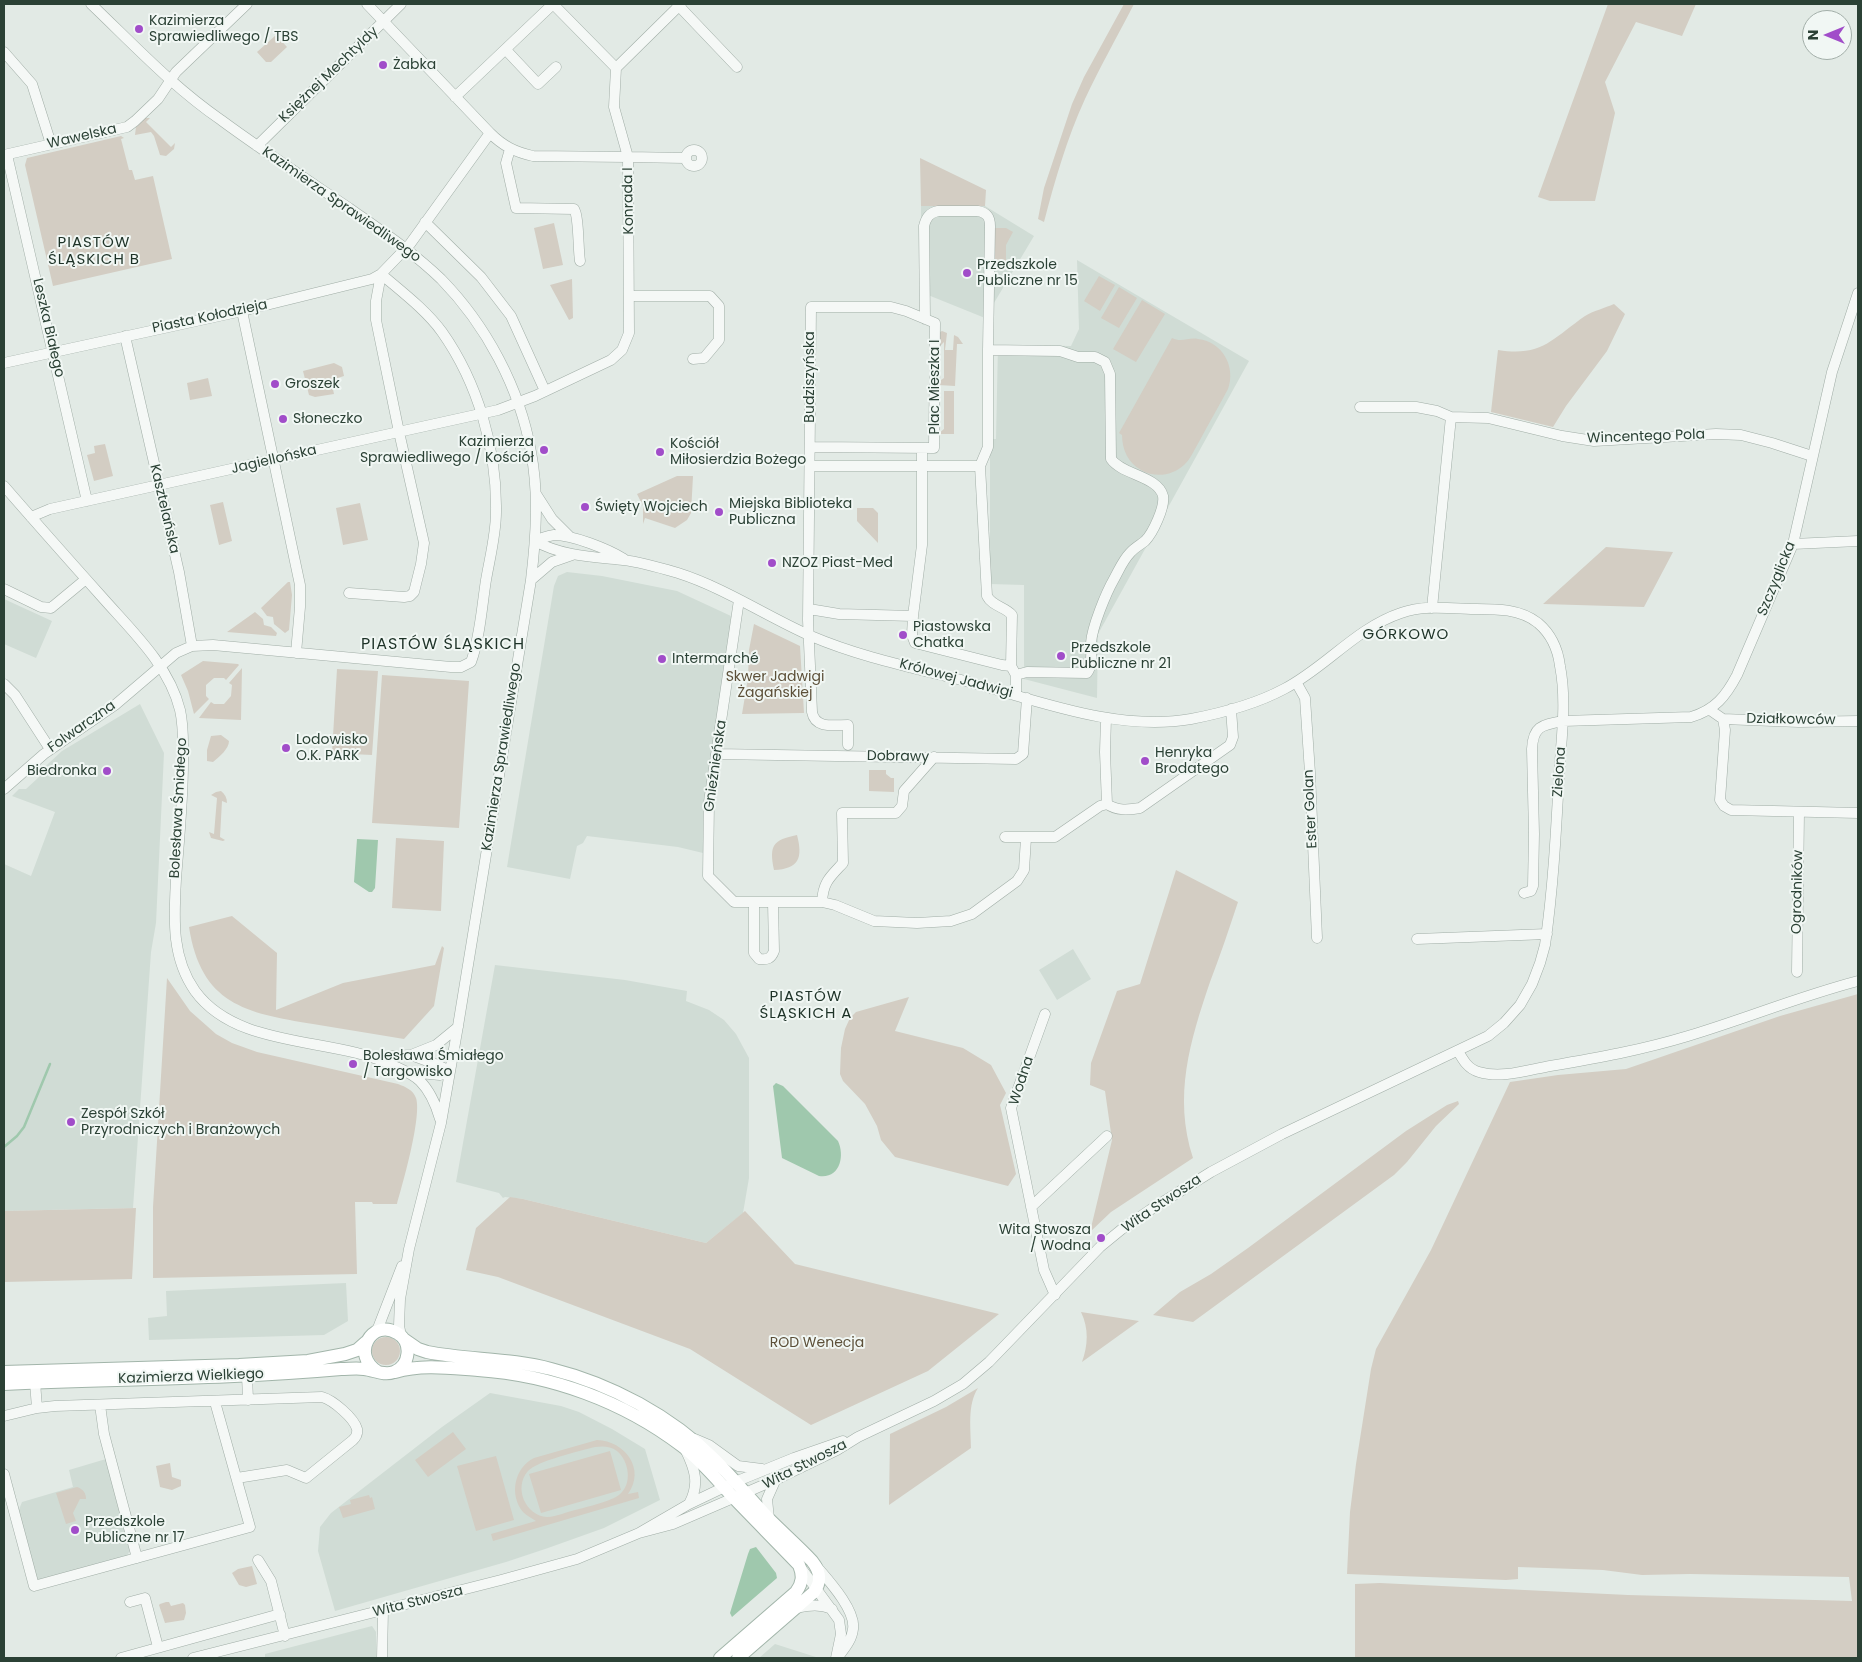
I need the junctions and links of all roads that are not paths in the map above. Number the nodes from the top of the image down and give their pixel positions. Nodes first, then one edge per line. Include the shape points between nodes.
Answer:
1 (91, 4) edge
2 (247, 4) edge
3 (367, 4) edge
4 (401, 4) edge
5 (553, 4) edge
6 (679, 5) edge
7 (384, 21) junction
8 (506, 50) junction
9 (4, 52) edge
10 (556, 67) dead end
11 (737, 67) dead end
12 (616, 68) junction
13 (171, 80) junction
14 (455, 97) junction
15 (490, 133) junction
16 (51, 144) junction
17 (257, 146) junction
18 (510, 149) junction
19 (5, 155) edge
20 (628, 157) junction
21 (685, 158) dead end
22 (425, 222) junction
23 (406, 249) junction
24 (580, 261) dead end
25 (381, 274) junction
26 (1858, 293) edge
27 (629, 296) junction
28 (242, 311) junction
29 (925, 318) junction
30 (935, 323) joint
31 (125, 336) junction
32 (988, 350) junction
33 (53, 352) junction
34 (693, 359) dead end
35 (4, 363) edge
36 (545, 391) junction
37 (518, 404) junction
38 (1360, 407) dead end
39 (482, 413) junction
40 (1451, 417) junction
41 (399, 432) junction
42 (811, 447) junction
43 (922, 448) junction
44 (1812, 456) junction
45 (274, 460) junction
46 (810, 466) junction
47 (922, 466) junction
48 (980, 466) junction
49 (159, 485) junction
50 (4, 486) edge
51 (535, 493) junction
52 (87, 501) junction
53 (30, 517) junction
54 (574, 539) junction
55 (535, 541) junction
56 (1858, 542) edge
57 (1792, 544) junction
58 (577, 554) junction
59 (625, 560) junction
60 (86, 579) junction
61 (531, 580) junction
62 (4, 589) edge
63 (349, 593) dead end
64 (739, 600) junction
65 (1432, 608) junction
66 (809, 609) junction
67 (913, 616) junction
68 (809, 635) junction
69 (192, 646) junction
70 (296, 653) junction
71 (160, 666) junction
72 (1014, 670) junction
73 (1296, 682) junction
74 (4, 684) edge
75 (1021, 697) junction
76 (1231, 710) junction
77 (1710, 710) junction
78 (1106, 718) junction
79 (1723, 719) junction
80 (1563, 721) junction
81 (1858, 721) edge
82 (848, 745) dead end
83 (50, 749) junction
84 (716, 754) junction
85 (934, 757) junction
86 (4, 789) edge
87 (1107, 804) junction
88 (1799, 812) junction
89 (1858, 812) edge
90 (1006, 837) dead end
91 (1026, 838) junction
92 (1524, 893) dead end
93 (754, 902) junction
94 (773, 902) junction
95 (822, 902) junction
96 (1547, 934) junction
97 (1317, 938) dead end
98 (1417, 939) dead end
99 (1797, 972) dead end
100 (1858, 981) edge
101 (1045, 1014) dead end
102 (1504, 1023) joint
103 (458, 1026) junction
104 (1458, 1051) junction
105 (411, 1055) junction
106 (376, 1057) junction
107 (404, 1071) junction
108 (450, 1071) junction
109 (441, 1123) junction
110 (1107, 1136) dead end
111 (1031, 1207) junction
112 (409, 1249) junction
113 (1055, 1295) junction
114 (370, 1338) junction
115 (403, 1338) junction
116 (4, 1372) edge
117 (378, 1372) junction
118 (395, 1372) junction
119 (247, 1375) junction
120 (35, 1382) junction
121 (4, 1384) edge
122 (248, 1400) junction
123 (215, 1402) junction
124 (100, 1405) junction
125 (36, 1408) junction
126 (4, 1416) edge
127 (858, 1437) junction
128 (685, 1441) junction
129 (765, 1469) junction
130 (4, 1474) edge
131 (237, 1478) junction
132 (775, 1480) junction
133 (730, 1485) junction
134 (740, 1496) junction
135 (689, 1504) junction
136 (769, 1519) junction
137 (639, 1533) junction
138 (137, 1558) junction
139 (258, 1560) dead end
140 (799, 1565) junction
141 (818, 1568) junction
142 (816, 1585) junction
143 (796, 1592) junction
144 (838, 1595) junction
145 (130, 1602) dead end
146 (794, 1609) junction
147 (832, 1609) junction
148 (383, 1610) junction
149 (280, 1614) junction
150 (285, 1636) junction
151 (197, 1638) junction
152 (158, 1647) junction
153 (121, 1658) edge
154 (197, 1658) edge
155 (382, 1658) edge
156 (720, 1658) edge
157 (738, 1658) edge
158 (836, 1658) edge

1 - 13 street, Kazimierza Sprawiedliwego
2 - 13 street, Wawelska
3 - 7 street, Konrada I
4 - 7 street, Księżnej Mechtyldy
5 - 8 street
5 - 12 street
6 - 11 street
6 - 12 street
7 - 14 street, Konrada I
7 - 17 street, Księżnej Mechtyldy
8 - 10 street via 538,84
8 - 14 street
9 - 16 street via 32,84
12 - 20 street via 614,107
13 - 16 street, Wawelska via 158,100 127,127
13 - 17 street, Kazimierza Sprawiedliwego via 219,120
14 - 15 street, Konrada I
15 - 18 street, Konrada I
15 - 22 street
16 - 19 street, Wawelska
17 - 23 street, Kazimierza Sprawiedliwego
18 - 20 street, Konrada I via 533,156
18 - 24 street via 506,162 516,208 574,209
19 - 33 street, Leszka Białego
20 - 21 street
20 - 27 street, Konrada I
22 - 23 street
22 - 36 street via 481,277 511,316
23 - 25 street, Piasta Kołodzieja
23 - 37 street, Kazimierza Sprawiedliwego via 440,278 481,328
25 - 28 street, Piasta Kołodzieja via 363,283
25 - 39 street via 442,331 459,358
25 - 41 street via 375,311
26 - 44 street, Szczyglicka via 1832,372
27 - 34 street via 710,296 719,306 719,340 704,358
27 - 36 street, Konrada I via 629,333 622,350 611,360
28 - 31 street, Piasta Kołodzieja
28 - 45 street
29 - 30 street, Budziszyńska
29 - 32 street via 924,226 928,216 938,211 984,213 990,220
29 - 42 street, Budziszyńska via 891,308 810,307
30 - 43 street, Plac Mieszka I via 934,448
31 - 33 street, Piasta Kołodzieja
31 - 49 street, Kasztelańska
32 - 48 street via 988,447
32 - 72 street via 1060,351 1105,362 1110,374 1111,459 1158,486 1163,497 1160,515 1146,540 1132,550 1113,581 1094,630 1091,666 1087,673
33 - 35 street, Piasta Kołodzieja
33 - 52 street, Leszka Białego
36 - 37 street, Konrada I
37 - 39 street, Jagiellońska
37 - 51 street, Kazimierza Sprawiedliwego via 532,453
38 - 40 street, Wincentego Pola via 1416,407
39 - 41 street, Jagiellońska
39 - 70 street via 492,456 496,514 471,662 452,667
40 - 44 street, Wincentego Pola via 1488,418 1594,441 1742,435
40 - 65 street
41 - 45 street, Jagiellońska
41 - 63 street via 424,543 414,592 404,597
42 - 43 street, Plac Mieszka I
42 - 46 street, Budziszyńska
43 - 47 street
44 - 57 street, Szczyglicka
45 - 49 street, Jagiellońska
45 - 70 street via 300,585
46 - 47 street
46 - 66 street, Budziszyńska
47 - 48 street
47 - 67 street via 922,545
48 - 72 street via 988,600 1012,615
49 - 52 street, Jagiellońska
49 - 69 street, Kasztelańska
50 - 53 street, Bolesława Śmiałego
51 - 54 street via 558,526
51 - 55 street, Kazimierza Sprawiedliwego
52 - 53 street, Jagiellońska
53 - 60 street, Bolesława Śmiałego
54 - 55 street, Królowej Jadwigi via 554,535
54 - 59 street, Królowej Jadwigi
55 - 58 street, Królowej Jadwigi via 548,548
55 - 61 street, Kazimierza Sprawiedliwego
56 - 57 street
57 - 77 street, Szczyglicka via 1737,675 1721,701
58 - 59 street, Królowej Jadwigi
58 - 61 street via 552,562
59 - 64 street, Królowej Jadwigi via 680,574
60 - 62 street via 51,608 41,607
60 - 71 street, Bolesława Śmiałego
61 - 103 street, Kazimierza Sprawiedliwego
64 - 68 street, Królowej Jadwigi
64 - 84 street, Gnieźnieńska
65 - 73 street, Zielona via 1400,613 1375,625
65 - 80 street, Zielona via 1507,611 1542,626 1552,640 1560,664
66 - 67 street via 839,614
66 - 68 street, Budziszyńska
67 - 72 street via 915,643
68 - 75 street, Królowej Jadwigi via 854,651
68 - 82 street, Budziszyńska via 813,718 820,724 848,726
69 - 70 street
69 - 71 street via 176,653
71 - 83 street, Folwarczna via 114,705
71 - 106 street, Bolesława Śmiałego via 172,686 183,722 174,912 178,958 185,976 213,1011 233,1023
72 - 75 street
73 - 76 street, Królowej Jadwigi
73 - 97 street, Ester Golan via 1305,698
74 - 83 street via 15,695
75 - 78 street, Królowej Jadwigi
75 - 85 street, Dobrawy via 1023,754 1016,758
76 - 78 street, Królowej Jadwigi via 1175,721
76 - 87 street via 1233,737 1230,745 1140,808 1114,809
77 - 79 street
77 - 80 street via 1680,718
78 - 87 street
79 - 81 street, Działkowców
79 - 88 street via 1720,800 1724,806 1730,810
80 - 92 street via 1542,726 1533,737 1534,872 1531,891
80 - 96 street, Zielona
83 - 86 street, Folwarczna
84 - 85 street, Dobrawy
84 - 93 street, Gnieźnieńska via 708,812 708,876 734,902
85 - 95 street via 904,791 902,806 896,813 842,813 843,863 825,883
87 - 91 street via 1055,837
88 - 89 street
88 - 99 street, Ogrodników
90 - 91 street
91 - 95 street, Gnieźnieńska via 1024,870 1017,881 972,914 951,921 874,921
93 - 94 street, Gnieźnieńska
93 - 94 street via 754,953 759,959 766,960 774,951
94 - 95 street, Gnieźnieńska
96 - 98 street
96 - 102 street, Zielona via 1532,984
100 - 104 street via 1634,1052 1504,1074 1474,1070
101 - 111 street, Wodna via 1011,1108
102 - 104 street, Wita Stwosza via 1488,1036
103 - 105 street, Bolesława Śmiałego via 436,1045
103 - 108 street, Kazimierza Sprawiedliwego
104 - 113 street, Wita Stwosza via 1210,1172 1122,1229
105 - 106 street, Bolesława Śmiałego
105 - 108 street, Bolesława Śmiałego
106 - 107 street, Bolesława Śmiałego
107 - 108 street, Bolesława Śmiałego via 440,1075
107 - 109 street, Bolesława Śmiałego via 427,1090
108 - 109 street, Kazimierza Sprawiedliwego
109 - 112 street, Kazimierza Sprawiedliwego
110 - 111 street
111 - 113 street, Wodna via 1044,1270
112 - 114 street, Kazimierza Sprawiedliwego via 378,1328
112 - 115 street, Kazimierza Sprawiedliwego via 399,1307
113 - 127 street, Wita Stwosza via 963,1384
114 - 115 main road via 390,1330
114 - 116 main road, Kazimierza Wielkiego via 357,1350 308,1361
114 - 117 main road via 364,1354 369,1365
115 - 118 main road via 408,1346 407,1358
115 - 128 main road via 427,1352 524,1363 573,1375 650,1410
117 - 118 main road
117 - 119 main road, Kazimierza Wielkiego via 350,1369
118 - 128 main road via 412,1367 448,1367 541,1380 590,1394
119 - 120 main road, Kazimierza Wielkiego
119 - 122 street
120 - 121 main road, Kazimierza Wielkiego
120 - 125 street
122 - 123 street
122 - 131 street via 322,1397 342,1410 354,1424 357,1436 306,1478 287,1470
123 - 124 street
123 - 131 street
124 - 125 street
124 - 138 street via 104,1434
125 - 126 street
127 - 129 street, Wita Stwosza
127 - 132 street, Wita Stwosza
128 - 129 street via 709,1445 738,1466
128 - 133 main road via 714,1459
128 - 135 street via 696,1480 694,1496
129 - 133 street, Wita Stwosza
130 - 138 street via 34,1586
131 - 138 street via 250,1527
132 - 134 street, Wita Stwosza
132 - 136 street via 766,1499
133 - 134 main road
133 - 135 street, Wita Stwosza
134 - 136 main road
134 - 137 street, Wita Stwosza via 667,1526
134 - 140 main road
135 - 137 street, Wita Stwosza
136 - 141 main road
137 - 148 street, Wita Stwosza via 577,1559
139 - 149 street via 271,1582
140 - 142 street
140 - 143 main road via 802,1580
141 - 142 main road
141 - 144 street
142 - 143 street
142 - 144 street via 825,1586
142 - 146 main road
142 - 147 street
143 - 156 main road
144 - 158 street via 850,1612 854,1628
145 - 152 street via 145,1598
146 - 147 street via 812,1605
146 - 157 main road
147 - 158 street via 840,1626
148 - 150 street, Wita Stwosza
148 - 155 street
149 - 150 street
149 - 151 street
150 - 154 street, Wita Stwosza
151 - 152 street
151 - 154 street
152 - 153 street

